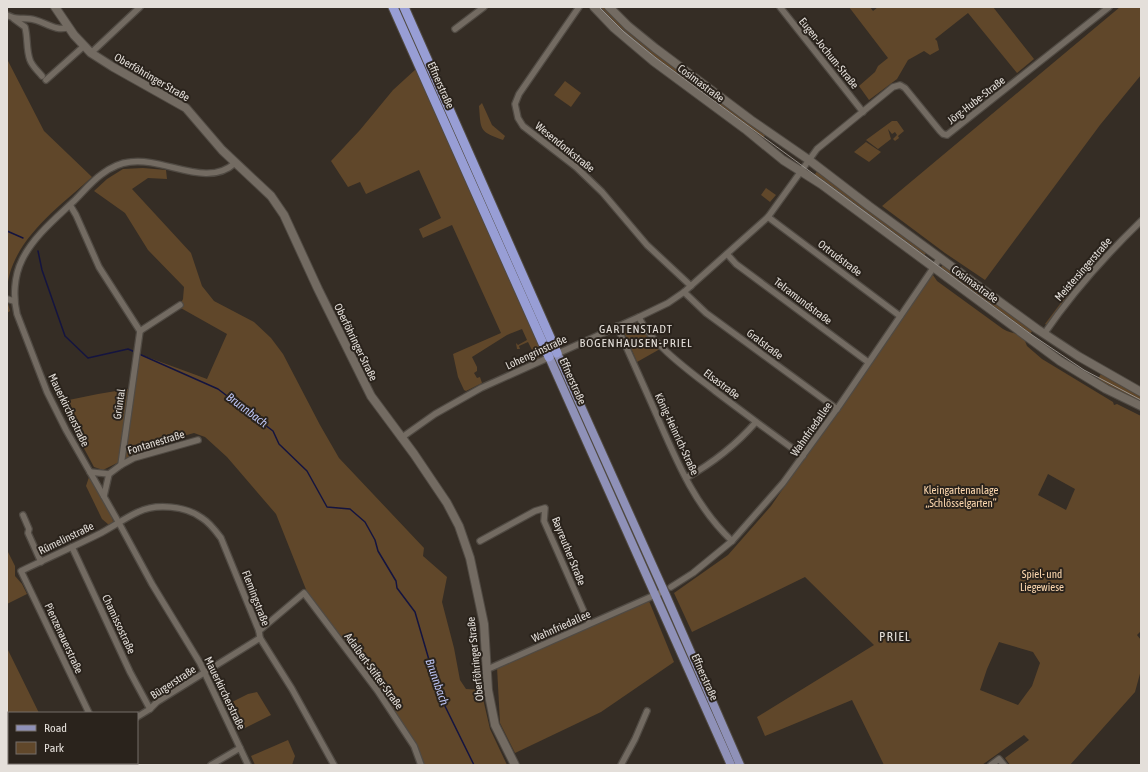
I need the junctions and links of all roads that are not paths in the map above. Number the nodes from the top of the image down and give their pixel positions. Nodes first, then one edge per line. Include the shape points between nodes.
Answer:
1 (55, 7) edge
2 (140, 7) edge
3 (393, 7) edge
4 (404, 7) edge
5 (484, 7) edge
6 (579, 7) edge
7 (594, 7) edge
8 (609, 7) edge
9 (780, 7) edge
10 (1109, 7) edge
11 (7, 15) edge
12 (14, 19) junction
13 (68, 27) junction
14 (455, 29) dead end
15 (84, 46) junction
16 (91, 53) junction
17 (863, 112) junction
18 (809, 160) junction
19 (235, 163) junction
20 (801, 172) junction
21 (70, 205) junction
22 (768, 217) junction
23 (1140, 225) edge
24 (727, 254) junction
25 (940, 258) junction
26 (933, 268) junction
27 (691, 286) junction
28 (684, 292) junction
29 (7, 299) edge
30 (14, 301) junction
31 (180, 305) dead end
32 (900, 316) junction
33 (639, 317) junction
34 (617, 326) junction
35 (140, 331) junction
36 (1044, 334) junction
37 (1037, 344) junction
38 (553, 355) junction
39 (868, 362) junction
40 (1141, 391) edge
41 (1141, 406) edge
42 (836, 409) junction
43 (756, 422) junction
44 (401, 438) junction
45 (198, 440) dead end
46 (803, 456) junction
47 (121, 465) junction
48 (90, 472) junction
49 (109, 474) junction
50 (686, 478) junction
51 (104, 496) junction
52 (23, 515) dead end
53 (119, 523) junction
54 (480, 541) dead end
55 (732, 541) junction
56 (72, 547) junction
57 (41, 562) junction
58 (21, 571) joint
59 (668, 589) junction
60 (656, 596) junction
61 (589, 623) junction
62 (259, 632) junction
63 (260, 638) junction
64 (488, 669) junction
65 (205, 673) junction
66 (150, 709) junction
67 (647, 711) dead end
68 (89, 712) edge
69 (138, 716) edge
70 (240, 748) junction
71 (211, 765) edge
72 (248, 765) edge
73 (334, 765) edge
74 (421, 765) edge
75 (515, 765) edge
76 (621, 765) edge
77 (731, 765) edge
78 (740, 765) edge
79 (991, 765) edge
80 (1004, 765) edge

1 - 13 main road, Oberföhringer Straße
2 - 16 street
3 - 38 highway, Effnerstraße
4 - 38 highway, Effnerstraße
5 - 14 street
6 - 27 street, Wesendonkstraße via 519,94 515,104 518,118 523,126 561,154 602,192 647,245
7 - 20 main road, Cosimastraße via 653,61
8 - 18 main road, Cosimastraße via 628,26 750,120
9 - 17 street, Eugen-Jochum-Straße
10 - 17 street, Jörg-Hube-Straße via 948,135 942,133 900,85
11 - 12 street
12 - 13 street via 32,19 61,29
12 - 15 street via 25,27 31,62 44,78
13 - 15 main road, Oberföhringer Straße
15 - 16 main road, Oberföhringer Straße
16 - 19 main road, Oberföhringer Straße via 186,108
17 - 18 street, Jörg-Hube-Straße via 817,149
18 - 20 street
18 - 25 main road, Cosimastraße
19 - 21 street, Mauerkircherstraße via 225,171 211,173 187,171 151,162 120,164 103,173
19 - 44 main road, Oberföhringer Straße via 271,196 284,215 361,379
20 - 22 street, Lohengrinstraße
20 - 26 main road, Cosimastraße
21 - 30 street, Mauerkircherstraße via 39,236 22,260
21 - 35 street via 99,267
22 - 24 street, Lohengrinstraße
22 - 32 street, Ortrudstraße
23 - 36 street, Meistersingerstraße via 1097,266
24 - 27 street, Lohengrinstraße
24 - 39 street, Telramundstraße via 736,264
25 - 26 street, Wahnfriedallee
25 - 36 main road, Cosimastraße
26 - 32 street, Wahnfriedallee
26 - 37 main road, Cosimastraße
27 - 28 street, Lohengrinstraße
28 - 33 street, Lohengrinstraße
28 - 42 street, Gralstraße via 706,313
29 - 30 street
30 - 48 street, Mauerkircherstraße via 47,392
31 - 35 street
32 - 39 street, Wahnfriedallee
33 - 34 street, Lohengrinstraße
33 - 43 street, Elsastraße via 642,325 674,359
34 - 38 street, Lohengrinstraße
34 - 50 street, König-Heinrich-Straße
35 - 47 street, Grüntal
36 - 37 main road
36 - 40 main road, Cosimastraße via 1095,367
37 - 41 main road, Cosimastraße via 1094,382
38 - 44 street, Lohengrinstraße via 466,396
38 - 59 main road, Effnerstraße
38 - 60 main road, Effnerstraße via 599,470
39 - 42 street, Wahnfriedallee
42 - 46 street, Wahnfriedallee
43 - 46 street, Elsastraße
43 - 50 street via 722,455
44 - 64 main road, Oberföhringer Straße via 447,503 458,526 470,558 480,603
45 - 47 street, Fontanestraße via 134,458
46 - 55 street, Wahnfriedallee via 783,484
47 - 49 street
48 - 49 street
48 - 51 street, Mauerkircherstraße
49 - 51 street
50 - 55 street, König-Heinrich-Straße via 704,509
51 - 53 street, Mauerkircherstraße
52 - 57 street
53 - 56 street, Rümelinstraße
53 - 62 street, Flemingstraße via 139,511 164,506 202,517 221,538
53 - 65 street, Mauerkircherstraße
54 - 61 street, Bayreuther Straße via 545,508 544,521
55 - 59 street, Wahnfriedallee via 693,573
56 - 57 street, Rümelinstraße
56 - 66 street, Chamissostraße
57 - 58 street, Rümelinstraße
58 - 68 street, Pienzenauerstraße
59 - 60 street, Wahnfriedallee
59 - 78 main road, Effnerstraße
60 - 61 street, Wahnfriedallee
60 - 77 main road, Effnerstraße
61 - 64 street, Wahnfriedallee
62 - 63 street, Flemingstraße
62 - 74 street, Adalbert-Stifter-Straße via 304,593 377,690 414,746
63 - 65 street, Bürgerstraße
63 - 73 street, Flemingstraße
64 - 75 main road, Oberföhringer Straße via 489,696 495,725
65 - 66 street, Bürgerstraße via 157,702
65 - 70 street, Mauerkircherstraße
66 - 69 street, Bürgerstraße
67 - 76 street
70 - 71 street
70 - 72 street, Mauerkircherstraße
79 - 80 street via 999,759

